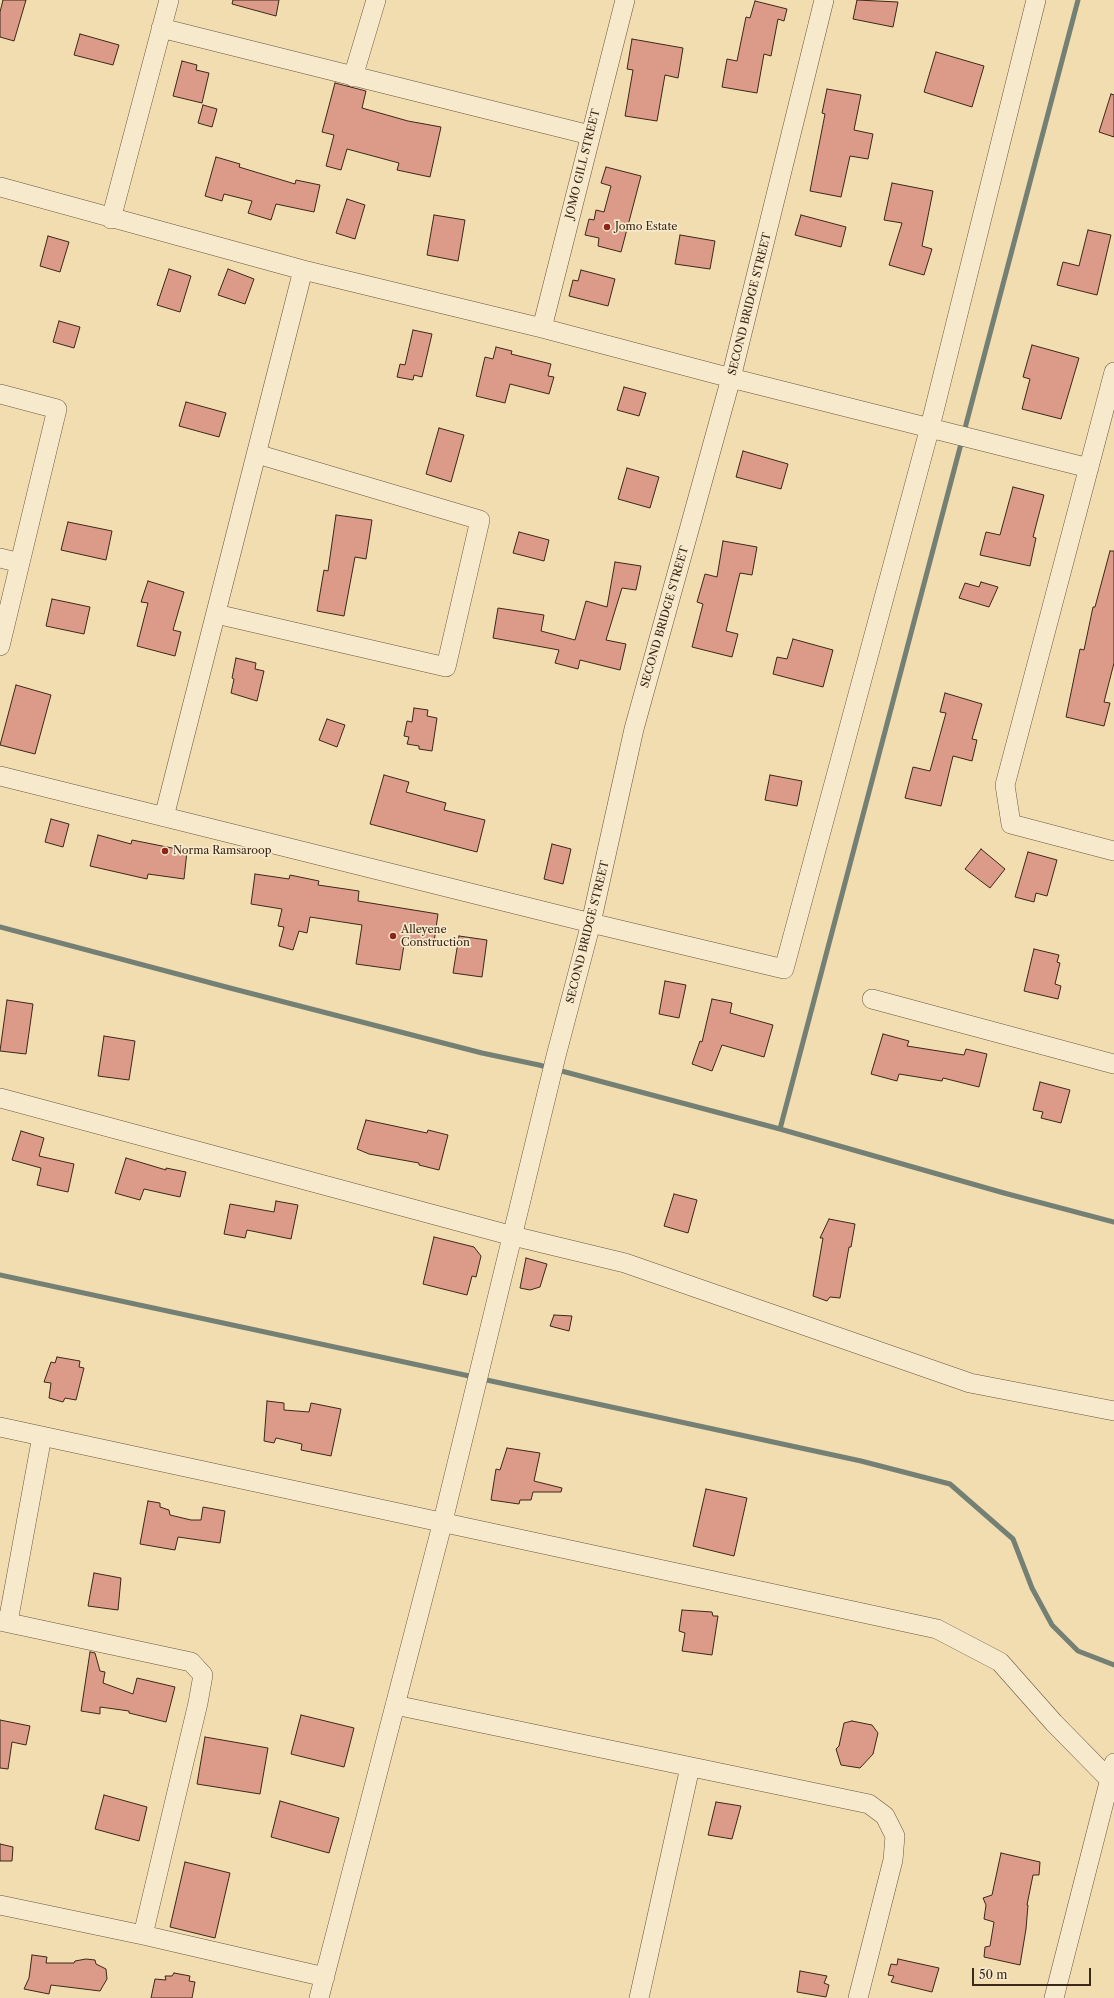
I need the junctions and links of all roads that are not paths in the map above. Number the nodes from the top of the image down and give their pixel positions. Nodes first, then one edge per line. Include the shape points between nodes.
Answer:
1 (168, 0) edge
2 (376, 0) edge
3 (624, 0) edge
4 (824, 0) edge
5 (1036, 0) edge
6 (161, 28) junction
7 (353, 77) junction
8 (590, 135) junction
9 (0, 187) edge
10 (112, 219) junction
11 (303, 270) junction
12 (542, 328) junction
13 (1114, 372) edge
14 (731, 378) junction
15 (0, 394) edge
16 (930, 427) junction
17 (257, 454) junction
18 (1089, 468) junction
19 (0, 558) edge
20 (20, 563) junction
21 (216, 614) junction
22 (0, 646) edge
23 (0, 776) edge
24 (164, 817) junction
25 (1114, 851) edge
26 (591, 923) junction
27 (872, 999) dead end
28 (1114, 1064) edge
29 (0, 1098) edge
30 (513, 1236) junction
31 (1114, 1411) edge
32 (0, 1427) edge
33 (42, 1436) junction
34 (443, 1521) junction
35 (4, 1622) edge
36 (395, 1705) junction
37 (690, 1766) junction
38 (1113, 1775) edge
39 (0, 1905) edge
40 (143, 1935) junction
41 (325, 1977) junction
42 (319, 1998) edge
43 (639, 1998) edge
44 (858, 1998) edge
45 (1054, 1998) edge

1 - 6 street
2 - 7 street
3 - 8 street, JOMO GILL STREET
4 - 14 street, SECOND BRIDGE STREET
5 - 16 street
6 - 7 street
6 - 10 street
7 - 8 street
8 - 12 street, JOMO GILL STREET
9 - 10 street
10 - 11 street
11 - 12 street
11 - 17 street
12 - 14 street
13 - 18 street
14 - 16 street
14 - 26 street, SECOND BRIDGE STREET via 634,729
15 - 20 street via 57,409
16 - 18 street
16 - 26 street via 784,969
17 - 21 street
17 - 21 street via 480,520 446,667
18 - 25 street via 1005,785 1011,824
19 - 20 street
20 - 22 street
21 - 24 street
23 - 24 street
24 - 26 street
26 - 30 street, SECOND BRIDGE STREET
27 - 28 street
29 - 30 street
30 - 31 street via 625,1263 970,1383
30 - 34 street, SECOND BRIDGE STREET
32 - 33 street
33 - 34 street
33 - 35 street
34 - 36 street, SECOND BRIDGE STREET
34 - 38 street via 937,1629 1000,1662 1054,1723
35 - 40 street via 191,1662 203,1675
36 - 37 street
36 - 41 street, SECOND BRIDGE STREET
37 - 43 street
37 - 44 street via 869,1804 886,1816 895,1836 893,1860
38 - 45 street
39 - 40 street
40 - 41 street
41 - 42 street, SECOND BRIDGE STREET

